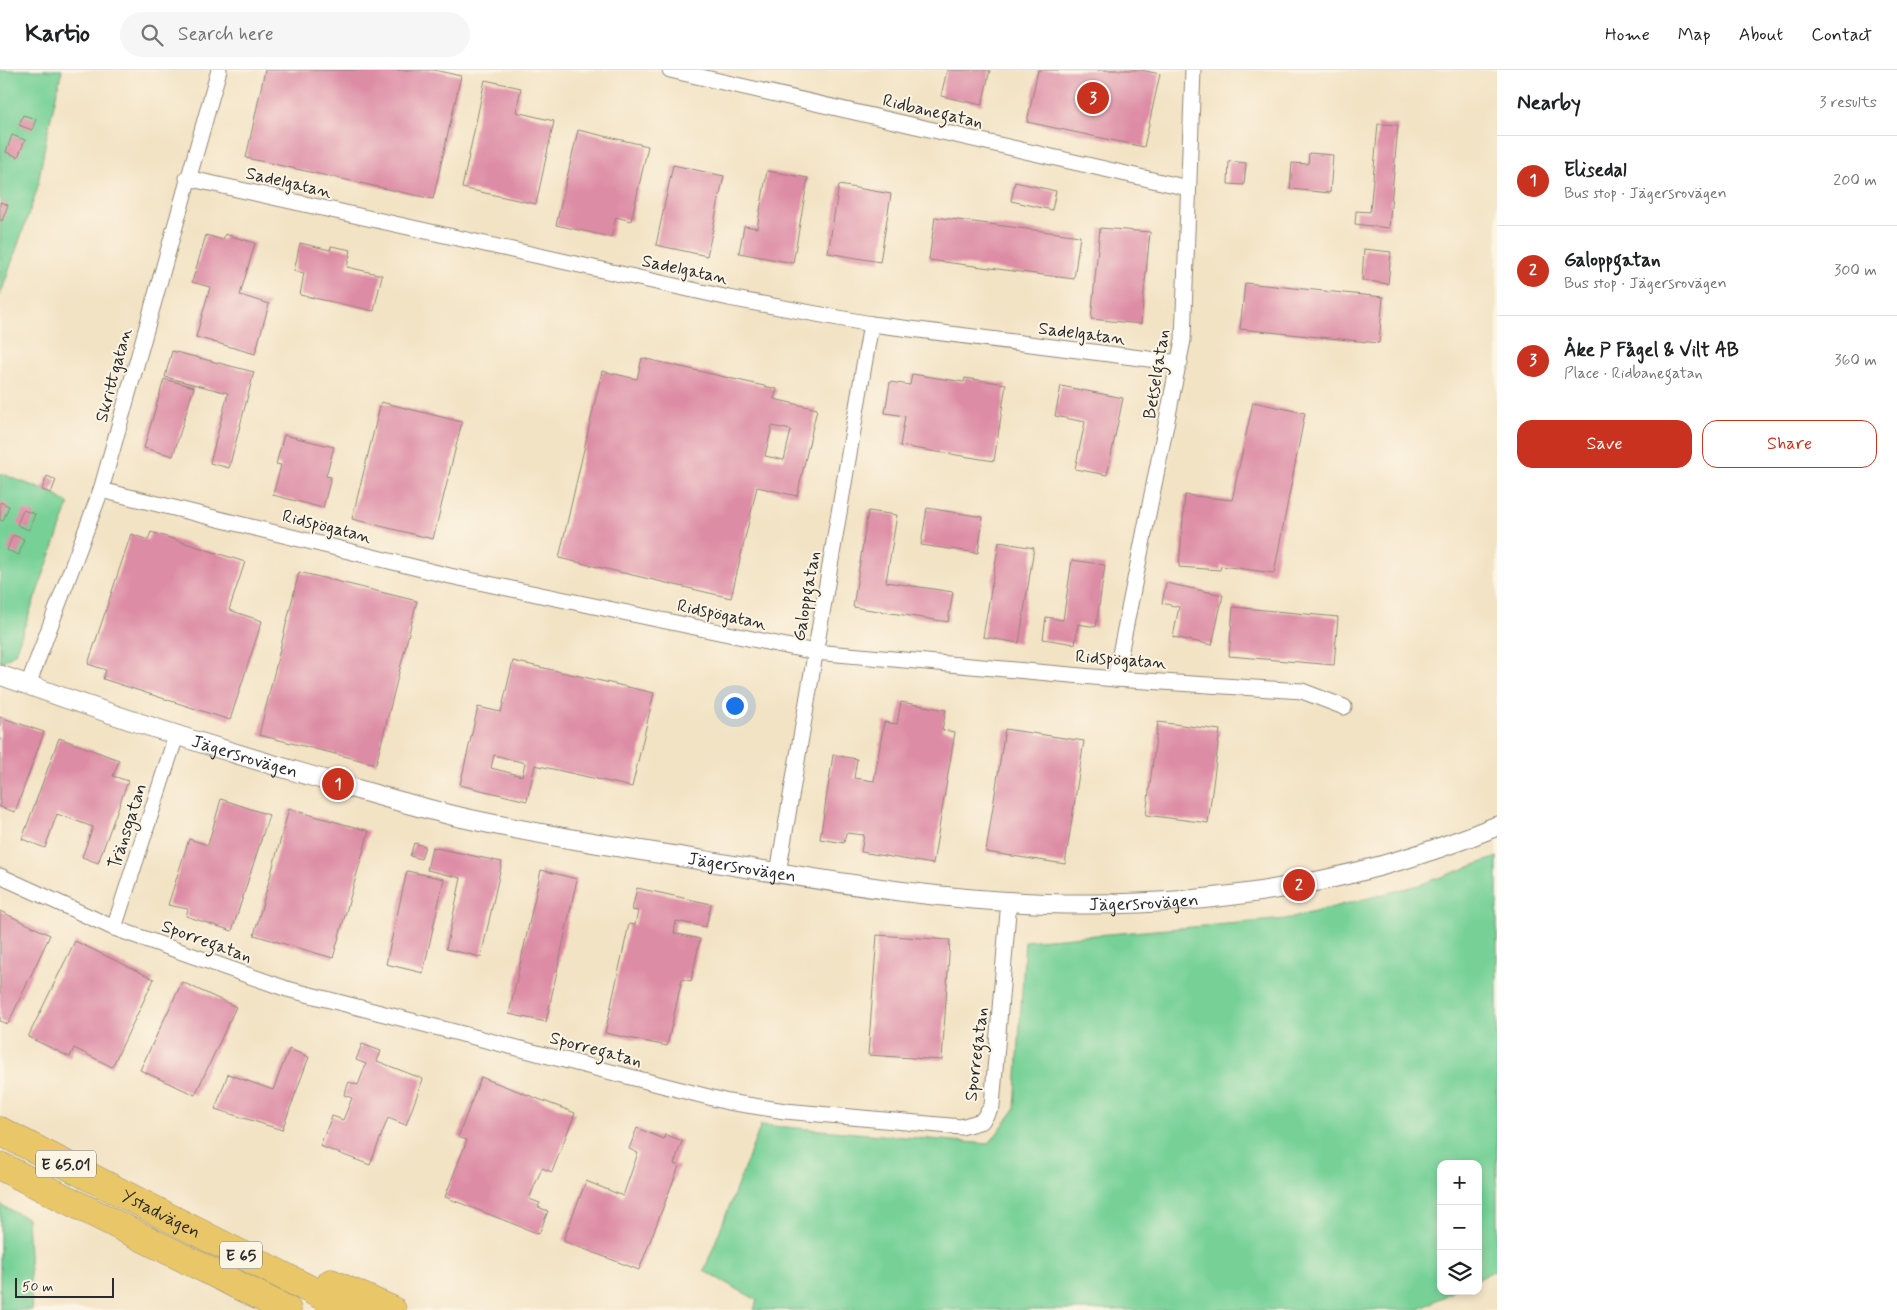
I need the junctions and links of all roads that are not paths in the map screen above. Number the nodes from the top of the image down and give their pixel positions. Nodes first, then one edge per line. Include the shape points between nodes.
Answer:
1 (219, 70) edge
2 (670, 70) edge
3 (1194, 70) edge
4 (187, 178) junction
5 (1188, 188) junction
6 (871, 324) junction
7 (1180, 363) junction
8 (101, 490) junction
9 (815, 652) junction
10 (0, 675) edge
11 (1115, 679) junction
12 (28, 685) junction
13 (1344, 707) dead end
14 (176, 736) junction
15 (1497, 826) edge
16 (778, 873) junction
17 (0, 876) edge
18 (1009, 900) junction
19 (114, 928) junction
20 (0, 1130) edge
21 (0, 1166) edge
22 (133, 1198) junction
23 (95, 1216) junction
24 (243, 1310) edge
25 (287, 1310) edge
26 (350, 1310) edge
27 (392, 1310) edge

1 - 4 street, Skrittgatan
2 - 5 street, Ridbanegatan
3 - 5 street, Betselgatan
4 - 6 street, Sadelgatan via 729,298
4 - 8 street, Skrittgatan
5 - 7 street, Betselgatan
6 - 7 street, Sadelgatan
6 - 9 street, Galoppgatan
7 - 11 street, Betselgatan
8 - 9 street, Ridspögatan via 450,576
8 - 12 street, Skrittgatan
9 - 11 street, Ridspögatan
9 - 16 street, Galoppgatan
10 - 12 street, Jägersrovägen
11 - 13 street, Ridspögatan via 1302,692
12 - 14 street, Jägersrovägen
14 - 16 street, Jägersrovägen via 399,802 465,818
14 - 19 street, Tränsgatan
15 - 18 street, Jägersrovägen via 1396,862 1261,892 1081,904
16 - 18 street, Jägersrovägen via 942,895
17 - 19 street, Sporregatan
18 - 19 street, Sporregatan via 992,1106 982,1121 961,1127 728,1102 287,989
20 - 22 highway, Ystadvägen / E 65.01
21 - 23 highway, Ystadvägen / E 65.01
22 - 26 highway, Ystadvägen / E 65
22 - 27 highway via 168,1207
23 - 24 highway
23 - 25 highway, Ystadvägen / E 65

